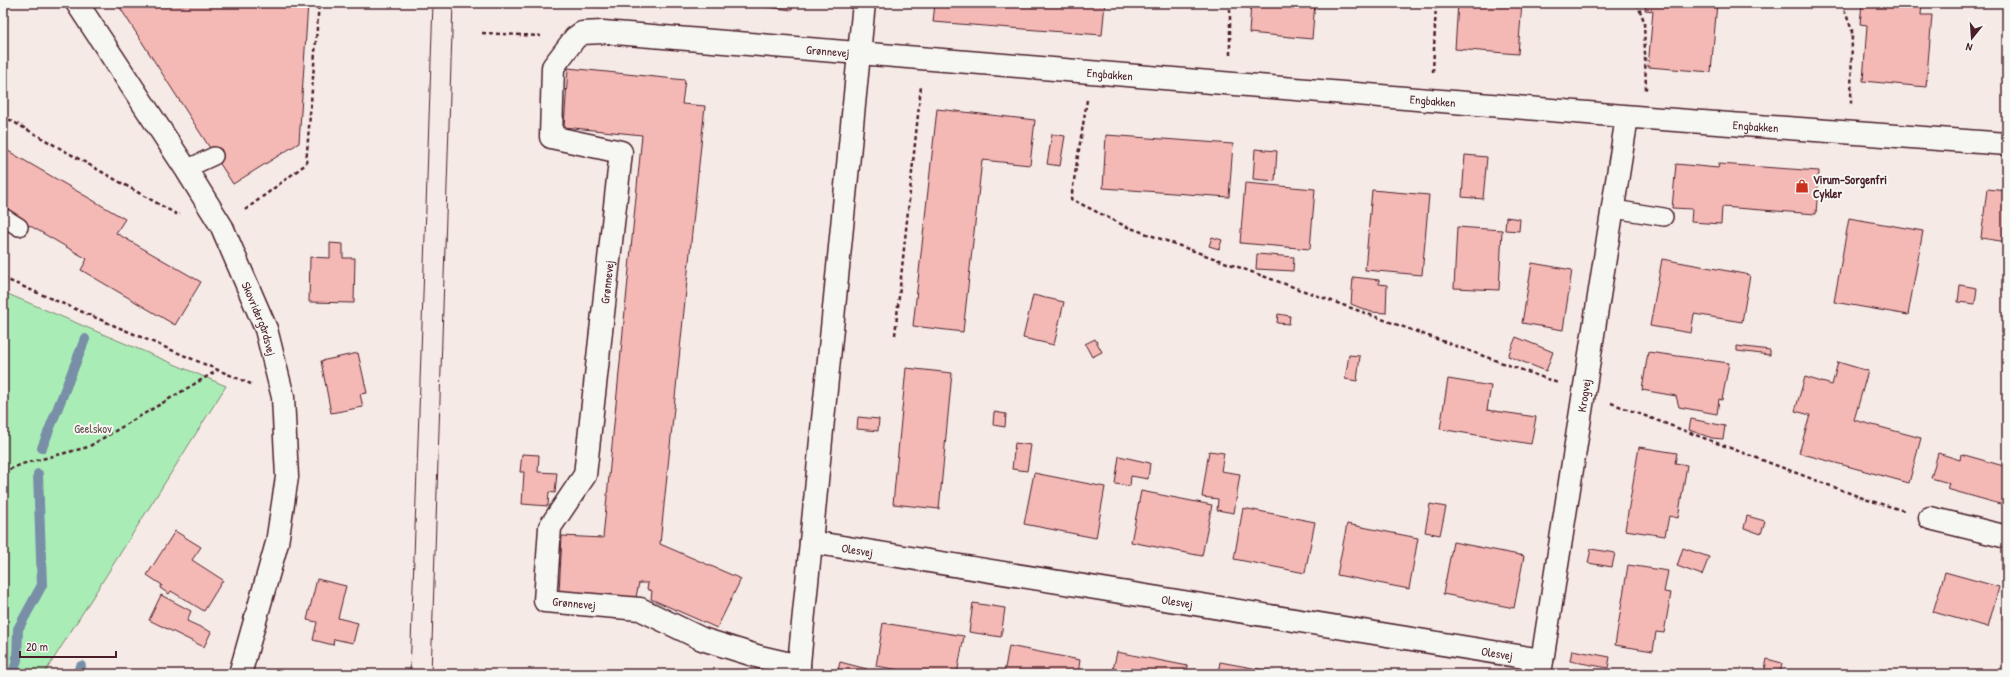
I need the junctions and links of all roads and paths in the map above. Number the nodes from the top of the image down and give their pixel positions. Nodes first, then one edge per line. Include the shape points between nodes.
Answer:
1 (77, 3) edge
2 (318, 3) edge
3 (864, 3) edge
4 (1230, 3) edge
5 (1436, 3) edge
6 (1638, 3) edge
7 (1844, 3) edge
8 (482, 33) dead end
9 (522, 35) dead end
10 (860, 53) junction
11 (924, 59) junction
12 (1091, 74) junction
13 (1230, 84) junction
14 (1432, 101) junction
15 (3, 116) edge
16 (1638, 118) junction
17 (1850, 133) junction
18 (2007, 144) edge
19 (214, 156) dead end
20 (186, 169) junction
21 (204, 198) junction
22 (1614, 209) junction
23 (3, 217) edge
24 (1664, 217) dead end
25 (19, 227) dead end
26 (222, 227) junction
27 (3, 278) edge
28 (895, 335) dead end
29 (219, 370) junction
30 (1584, 392) junction
31 (283, 398) junction
32 (3, 472) edge
33 (1930, 518) joint
34 (2007, 537) edge
35 (812, 542) junction
36 (1541, 667) edge
37 (799, 670) edge
38 (240, 674) edge

1 - 20 street, Skovridergårdsvej
2 - 26 path via 306,164
3 - 10 street, Grønnevej
4 - 13 path
5 - 14 path
6 - 16 path via 1644,21
7 - 17 path via 1852,30
8 - 9 path
10 - 11 street, Engbakken
10 - 35 street, Grønnevej
10 - 37 street, Grønnevej via 596,33 582,34 575,38 553,67 551,138 621,152 585,475 550,527 545,601 640,609 702,640
11 - 12 street, Engbakken
11 - 28 path
12 - 13 street, Engbakken via 1098,72
12 - 30 path via 1071,199 1125,226
13 - 14 street, Engbakken
14 - 16 street, Engbakken
15 - 21 path via 178,215
16 - 17 street, Engbakken
16 - 22 street, Krogvej
17 - 18 street, Engbakken
19 - 20 lane
20 - 21 street, Skovridergårdsvej
21 - 26 street, Skovridergårdsvej
22 - 24 lane
22 - 30 street, Krogvej
23 - 25 lane
26 - 31 street, Skovridergårdsvej via 266,329
27 - 29 path
29 - 31 path
29 - 32 path via 88,447 22,464
30 - 33 path via 1868,500
30 - 36 street, Krogvej
31 - 38 street, Skovridergårdsvej via 286,484 277,543
33 - 34 street
35 - 36 street, Olesvej
35 - 37 street, Grønnevej

